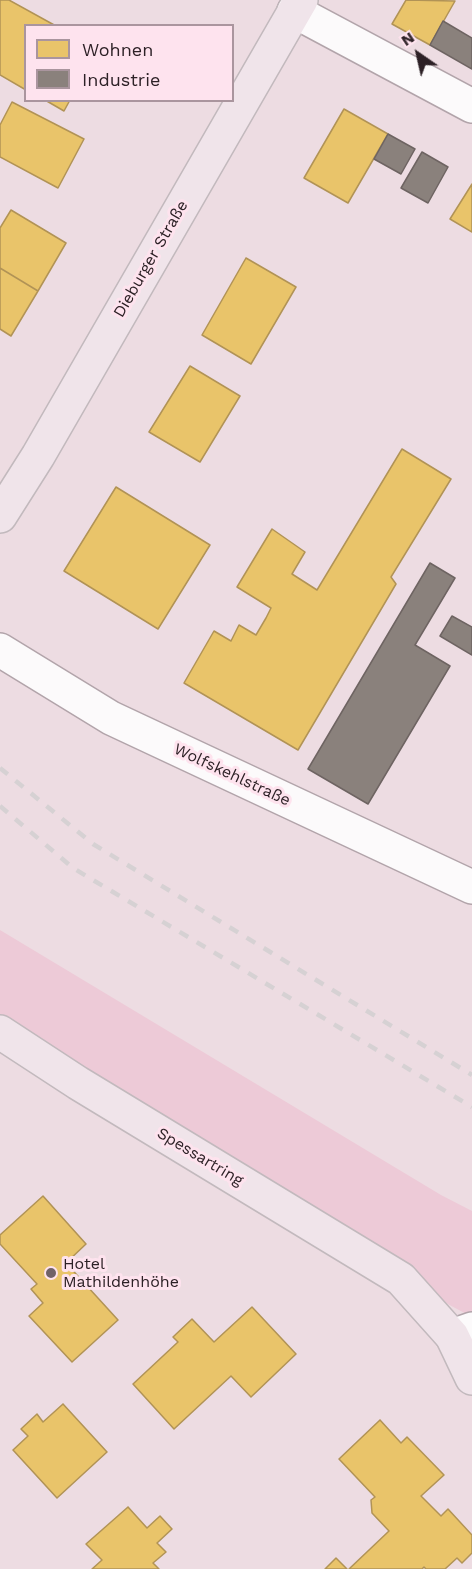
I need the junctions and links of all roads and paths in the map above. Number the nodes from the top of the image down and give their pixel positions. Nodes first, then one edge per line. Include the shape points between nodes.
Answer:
1 (298, 5) edge
2 (472, 106) edge
3 (0, 516) edge
4 (0, 650) edge
5 (472, 887) edge
6 (0, 1032) edge
7 (462, 1332) edge
8 (472, 1378) edge

1 - 2 street
1 - 3 main road, Dieburger Straße
4 - 5 street, Wolfskehlstraße via 111,718
6 - 7 main road, Spessartring via 401,1279
7 - 8 main road, Spessartring

